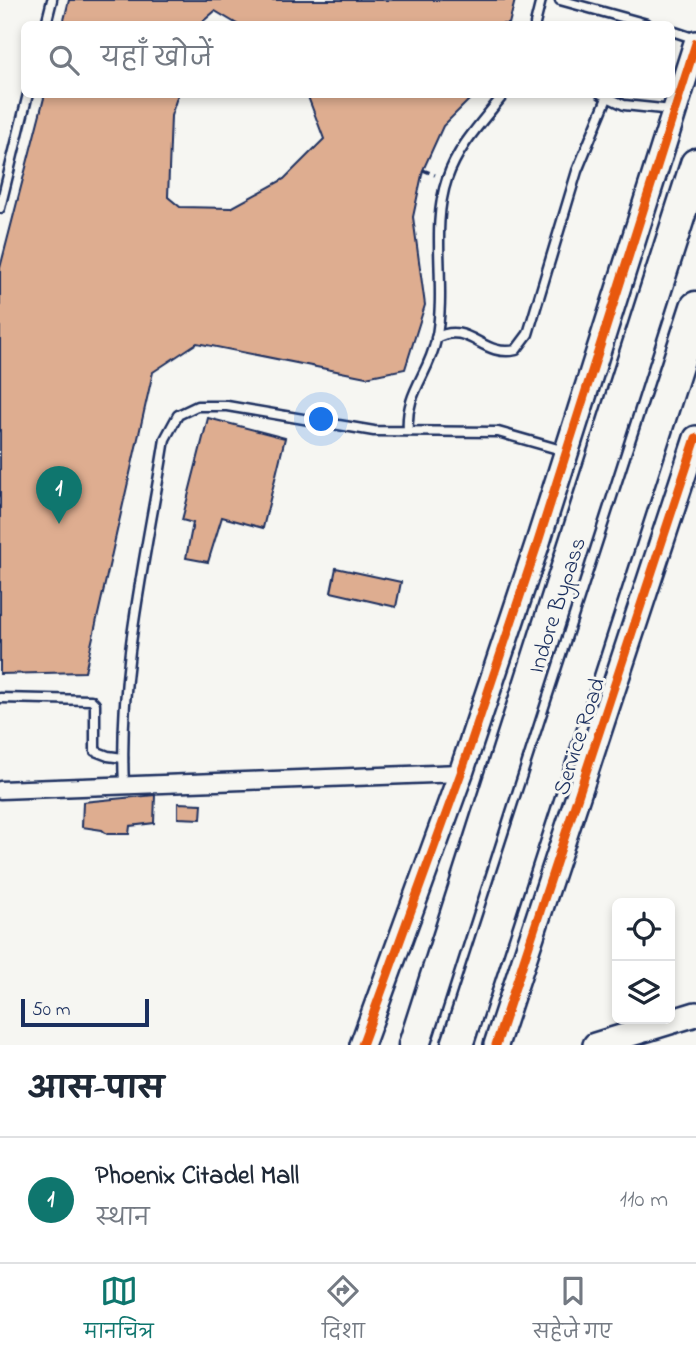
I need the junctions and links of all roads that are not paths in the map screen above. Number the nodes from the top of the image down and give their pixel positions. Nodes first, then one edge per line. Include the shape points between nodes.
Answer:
1 (52, 0) edge
2 (541, 0) edge
3 (560, 0) edge
4 (47, 21) edge
5 (537, 21) edge
6 (636, 21) edge
7 (675, 33) edge
8 (696, 41) edge
9 (27, 98) edge
10 (501, 98) edge
11 (603, 98) edge
12 (608, 98) edge
13 (674, 110) junction
14 (696, 164) edge
15 (0, 208) edge
16 (696, 307) edge
17 (436, 338) junction
18 (408, 430) junction
19 (696, 438) edge
20 (567, 451) junction
21 (0, 698) edge
22 (123, 758) junction
23 (461, 773) junction
24 (124, 785) junction
25 (0, 790) edge
26 (696, 1014) edge
27 (362, 1045) edge
28 (414, 1045) edge
29 (457, 1045) edge
30 (496, 1045) edge
31 (594, 1045) edge

1 - 4 lane
2 - 5 lane
3 - 6 lane
7 - 8 lane
8 - 13 street
9 - 15 lane
10 - 17 lane via 461,149 446,180
11 - 17 lane via 527,334 516,350 502,353 458,331
12 - 13 lane via 624,105
13 - 20 street
14 - 28 highway, Indore Bypass
16 - 29 highway, Indore Bypass
17 - 18 lane via 433,356 410,398
18 - 20 lane via 498,432
18 - 22 lane via 374,431 227,406 197,406 178,415 165,439 127,680
19 - 30 street, Service Road
20 - 23 street
21 - 22 lane via 91,700 95,704 95,751
22 - 24 lane
23 - 24 street
23 - 27 street
24 - 25 street
26 - 31 street

